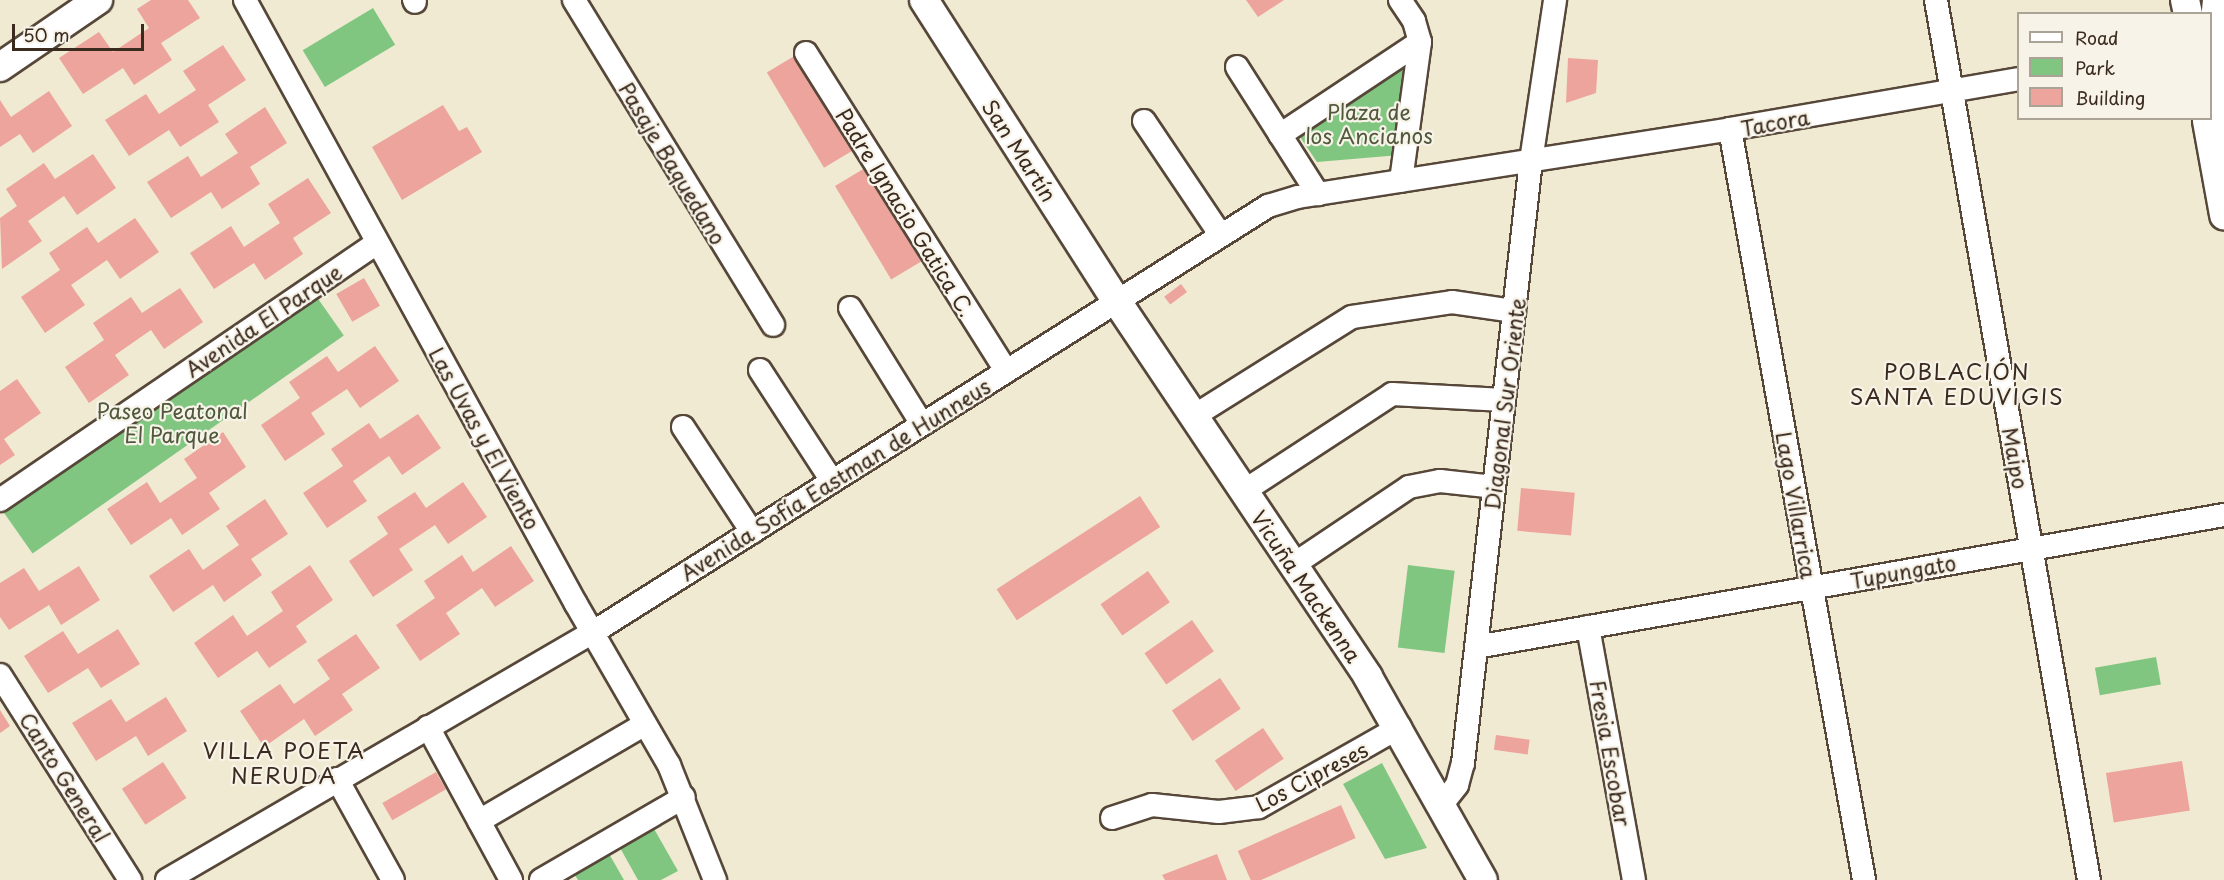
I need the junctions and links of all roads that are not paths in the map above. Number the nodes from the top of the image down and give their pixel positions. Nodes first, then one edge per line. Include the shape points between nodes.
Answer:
1 (98, 0) edge
2 (245, 0) edge
3 (574, 0) edge
4 (924, 0) edge
5 (1400, 0) edge
6 (1555, 0) edge
7 (1936, 0) edge
8 (2217, 0) edge
9 (1420, 42) junction
10 (806, 53) dead end
11 (0, 67) edge
12 (1237, 67) dead end
13 (2017, 79) edge
14 (1952, 92) junction
15 (2206, 120) edge
16 (1144, 122) dead end
17 (1730, 129) junction
18 (1280, 135) junction
19 (2224, 142) edge
20 (1531, 161) junction
21 (1401, 181) junction
22 (1318, 194) junction
23 (2224, 215) edge
24 (1220, 234) junction
25 (377, 243) junction
26 (1116, 300) junction
27 (850, 308) dead end
28 (1514, 311) junction
29 (773, 325) dead end
30 (760, 370) dead end
31 (1006, 370) junction
32 (1504, 400) junction
33 (1194, 416) junction
34 (922, 424) junction
35 (683, 427) dead end
36 (832, 481) junction
37 (1494, 487) junction
38 (1244, 491) junction
39 (0, 500) edge
40 (2224, 515) edge
41 (752, 532) junction
42 (2031, 549) junction
43 (1293, 565) junction
44 (1812, 588) junction
45 (1588, 627) junction
46 (592, 633) junction
47 (1476, 647) junction
48 (0, 675) edge
49 (645, 724) junction
50 (428, 727) junction
51 (1400, 727) junction
52 (337, 779) junction
53 (684, 797) junction
54 (1443, 803) junction
55 (1112, 818) dead end
56 (479, 821) junction
57 (569, 873) edge
58 (712, 879) edge
59 (130, 880) edge
60 (167, 880) edge
61 (393, 880) edge
62 (511, 880) edge
63 (541, 880) edge
64 (1483, 880) edge
65 (1634, 880) edge
66 (1864, 880) edge
67 (2089, 880) edge

1 - 11 main road
2 - 25 street, Las Uvas y El Viento
3 - 29 street, Pasaje Baquedano
4 - 26 main road, San Martín
5 - 9 street via 1414,21
6 - 20 street, Diagonal Sur Oriente
7 - 14 street, Maipo
8 - 19 main road via 2212,54
9 - 18 street
9 - 21 street
10 - 31 street, Padre Ignacio Gatica C.
12 - 18 street
13 - 14 street, Tacora
14 - 17 street, Tacora
14 - 42 street, Maipo
15 - 23 main road
16 - 24 street
17 - 20 street, Tacora
17 - 44 street, Lago Villarrica
18 - 22 street
20 - 21 street, Avenida Sofía Eastman de Hunneus
20 - 28 street, Diagonal Sur Oriente
21 - 22 street, Avenida Sofía Eastman de Hunneus
22 - 24 street, Avenida Sofía Eastman de Hunneus via 1268,206
24 - 26 street, Avenida Sofía Eastman de Hunneus
25 - 39 street, Avenida El Parque
25 - 46 street, Las Uvas y El Viento
26 - 31 street, Avenida Sofía Eastman de Hunneus
26 - 33 main road, Vicuña Mackenna
27 - 34 street
28 - 32 street, Diagonal Sur Oriente
28 - 33 street via 1452,302 1352,317
30 - 36 street
31 - 34 street, Avenida Sofía Eastman de Hunneus
32 - 37 street, Diagonal Sur Oriente
32 - 38 street via 1392,394
33 - 38 main road, Vicuña Mackenna
34 - 36 street, Avenida Sofía Eastman de Hunneus
35 - 41 street
36 - 41 street, Avenida Sofía Eastman de Hunneus
37 - 43 street via 1440,481 1409,487
37 - 47 street, Diagonal Sur Oriente
38 - 43 main road, Vicuña Mackenna
40 - 42 street, Tupungato
41 - 46 street, Avenida Sofía Eastman de Hunneus
42 - 44 street, Tupungato
42 - 67 street, Maipo
43 - 51 main road, Vicuña Mackenna
44 - 45 street, Tupungato
44 - 66 street, Lago Villarrica
45 - 47 street, Tupungato
45 - 65 street, Fresia Escobar
46 - 49 street, Las Uvas y El Viento
46 - 50 street, Avenida Sofía Eastman de Hunneus
47 - 54 street, Diagonal Sur Oriente via 1461,775
48 - 59 street, Canto General
49 - 53 street, Las Uvas y El Viento
49 - 56 street
50 - 52 street, Avenida Sofía Eastman de Hunneus
50 - 56 street
51 - 54 main road, Vicuña Mackenna
51 - 55 street, Los Cipreses via 1259,807 1219,812 1152,805
52 - 60 street, Avenida Sofía Eastman de Hunneus
52 - 61 street
53 - 57 street
53 - 58 street, Las Uvas y El Viento
54 - 64 main road, Vicuña Mackenna
56 - 62 street
57 - 63 street

